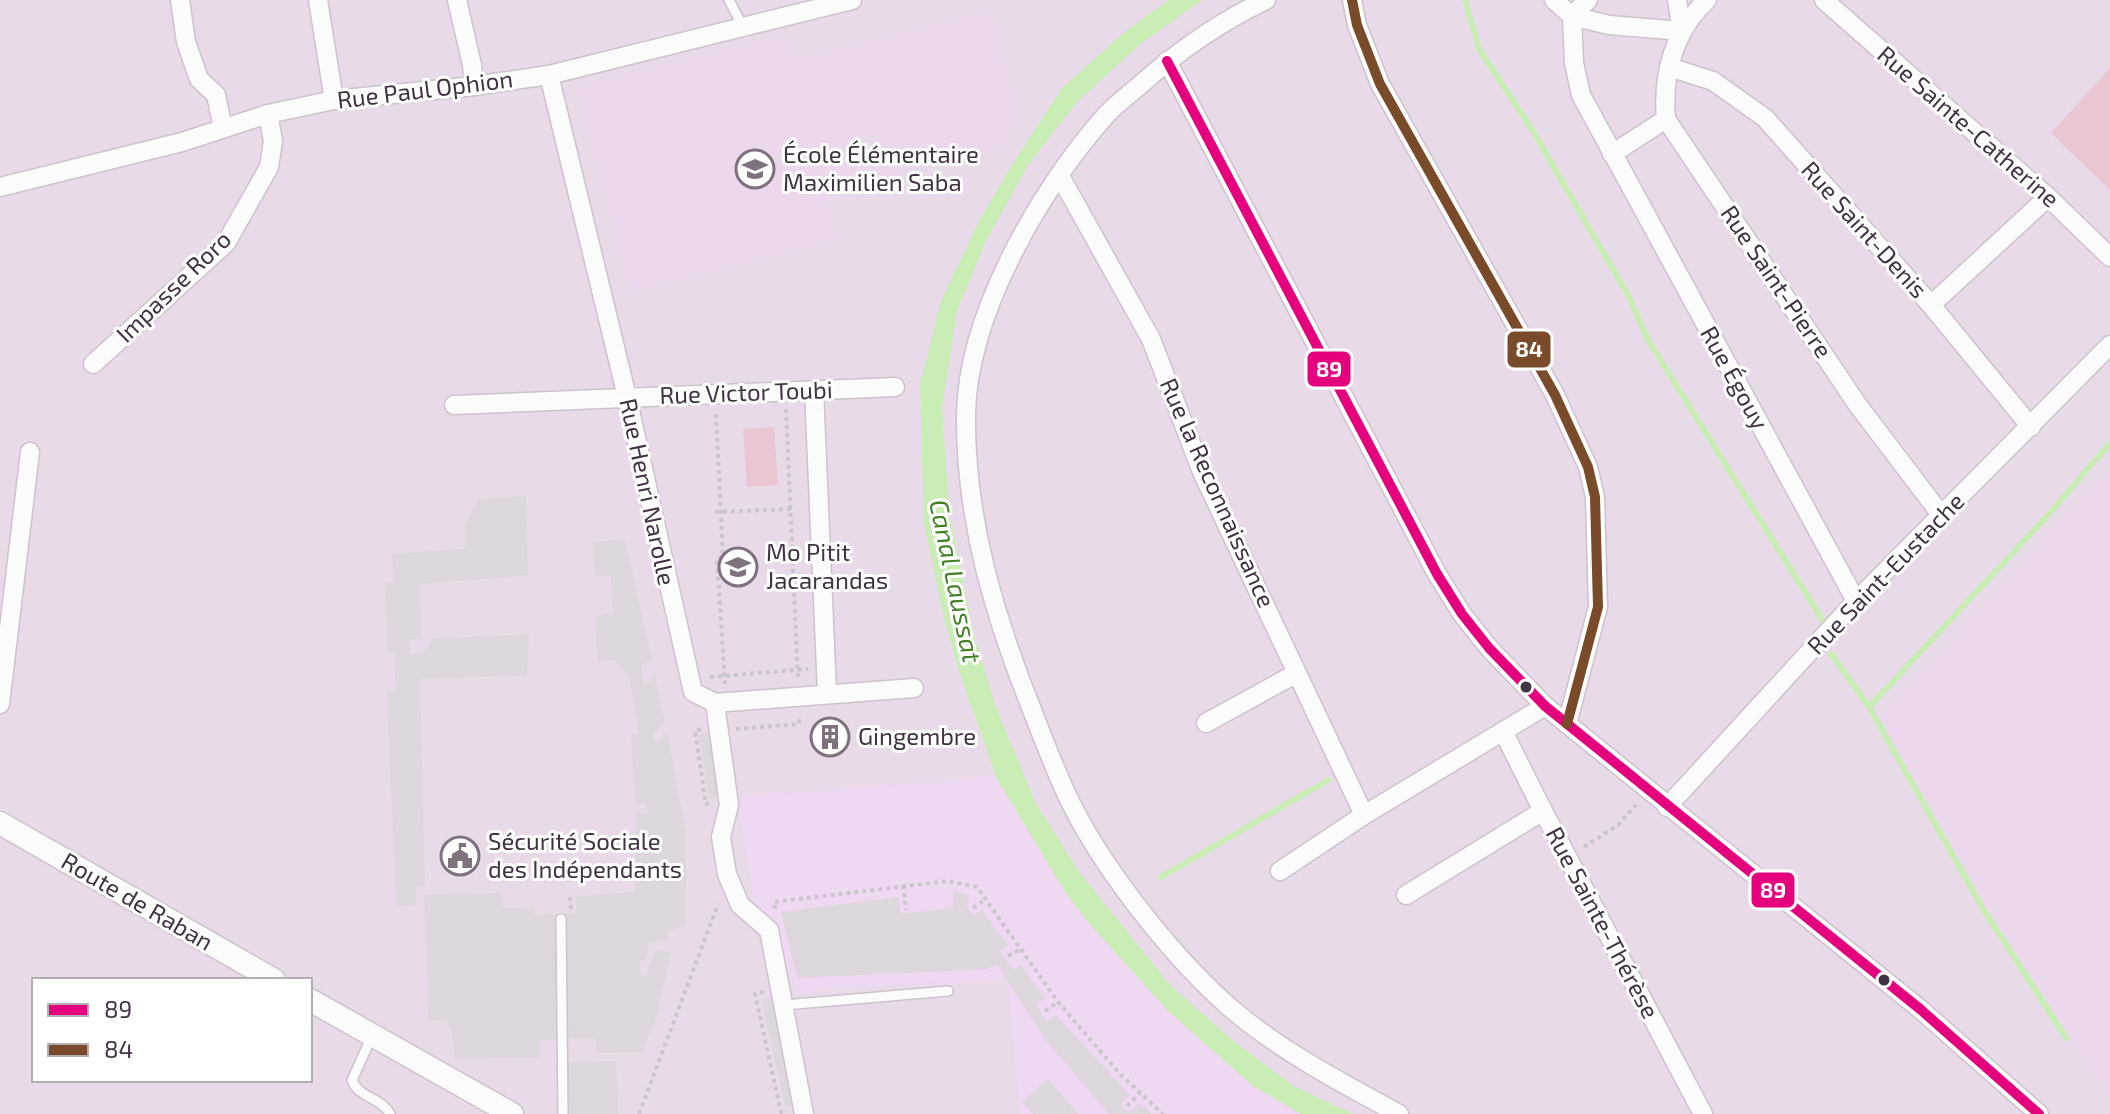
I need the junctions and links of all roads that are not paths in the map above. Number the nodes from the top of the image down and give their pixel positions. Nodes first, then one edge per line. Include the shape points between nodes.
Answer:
1 (180, 0) edge
2 (318, 0) edge
3 (457, 0) edge
4 (729, 0) edge
5 (852, 0) edge
6 (1266, 0) edge
7 (1352, 0) edge
8 (1554, 0) edge
9 (1588, 0) edge
10 (1677, 0) edge
11 (1707, 0) edge
12 (1824, 0) edge
13 (1572, 16) junction
14 (743, 27) junction
15 (1682, 31) junction
16 (1167, 61) junction
17 (1669, 67) junction
18 (549, 75) junction
19 (474, 86) junction
20 (334, 100) junction
21 (268, 114) junction
22 (1666, 119) junction
23 (223, 128) junction
24 (1612, 154) junction
25 (1060, 176) junction
26 (0, 187) edge
27 (2048, 197) junction
28 (2110, 257) edge
29 (1931, 305) junction
30 (2110, 345) edge
31 (93, 364) dead end
32 (895, 387) dead end
33 (814, 390) junction
34 (627, 397) junction
35 (454, 405) dead end
36 (2031, 427) junction
37 (30, 452) dead end
38 (1942, 516) junction
39 (1856, 601) junction
40 (1297, 673) junction
41 (914, 688) dead end
42 (827, 693) junction
43 (720, 697) junction
44 (0, 704) edge
45 (1545, 706) junction
46 (1206, 723) dead end
47 (1567, 724) junction
48 (1503, 731) junction
49 (1667, 807) junction
50 (1543, 811) junction
51 (1364, 815) junction
52 (0, 823) edge
53 (1280, 871) dead end
54 (1406, 895) dead end
55 (561, 919) dead end
56 (271, 978) edge
57 (948, 991) dead end
58 (312, 1001) edge
59 (784, 1005) junction
60 (372, 1036) junction
61 (803, 1112) edge
62 (390, 1114) edge
63 (512, 1114) edge
64 (563, 1114) edge
65 (1399, 1114) edge
66 (1703, 1114) edge
67 (2039, 1114) edge

1 - 23 street via 186,42 199,79 216,95
2 - 20 street
3 - 19 street
4 - 14 lane
5 - 14 street, Rue Paul Ophion
6 - 16 street via 1229,18
7 - 47 street via 1380,84 1555,395 1588,467 1595,497 1598,607
8 - 13 street
9 - 13 street
10 - 15 street
11 - 15 street
12 - 27 street, Rue Sainte-Catherine
13 - 15 street
13 - 24 street, Rue Égouy via 1581,95
14 - 18 street, Rue Paul Ophion
15 - 17 street
16 - 25 street via 1108,114
16 - 45 street via 1437,574 1462,614
17 - 22 street
17 - 29 street, Rue Saint-Denis via 1713,81 1765,118
18 - 19 street, Rue Paul Ophion
18 - 34 street, Rue Henri Narolle
19 - 20 street, Rue Paul Ophion
20 - 21 street, Rue Paul Ophion
21 - 23 street, Rue Paul Ophion
21 - 31 street, Impasse Roro via 273,141 269,167 226,243
22 - 24 street
22 - 38 street, Rue Saint-Pierre via 1857,404
23 - 26 street, Rue Paul Ophion
24 - 39 street, Rue Égouy
25 - 40 street, Rue la Reconnaissance via 1151,339 1202,472
25 - 65 street via 1015,246 979,334 966,411 968,484 980,553 1011,659 1067,795 1111,871 1169,943 1239,1014 1311,1066
27 - 28 street, Rue Sainte-Catherine
27 - 29 street
29 - 36 street, Rue Saint-Denis
30 - 36 street, Rue Saint-Eustache
32 - 33 street, Rue Victor Toubi
33 - 34 street, Rue Victor Toubi
33 - 42 street
34 - 35 street, Rue Victor Toubi
34 - 43 street, Rue Henri Narolle via 693,692
36 - 38 street, Rue Saint-Eustache
37 - 44 street
38 - 39 street, Rue Saint-Eustache
39 - 49 street, Rue Saint-Eustache
40 - 46 street
40 - 51 street, Rue la Reconnaissance
41 - 42 street
42 - 43 street
43 - 59 street via 729,805 721,837 727,874 740,905 769,930
45 - 47 street
45 - 48 street
47 - 49 street
48 - 50 street, Rue Sainte-Thérèse
48 - 51 street
49 - 67 street via 1920,1009
50 - 54 street
50 - 66 street, Rue Sainte-Thérèse
51 - 53 street
52 - 56 street, Route de Raban
55 - 64 lane
57 - 59 lane
58 - 60 street
59 - 61 street
60 - 62 lane via 352,1080 359,1092 382,1103
60 - 63 street

